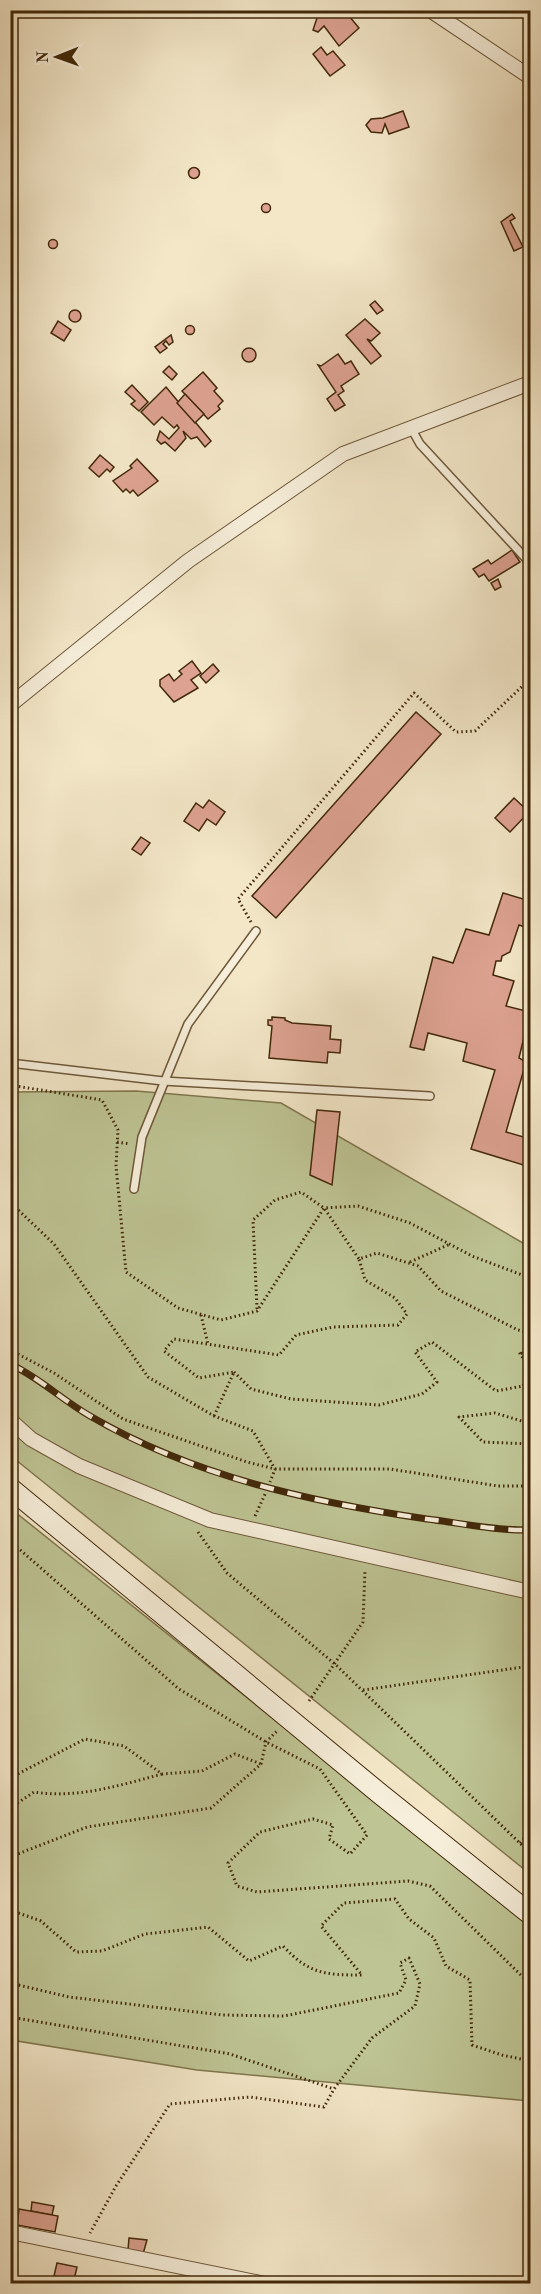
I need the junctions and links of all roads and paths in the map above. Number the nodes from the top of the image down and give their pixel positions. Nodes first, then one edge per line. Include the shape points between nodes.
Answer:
1 (429, 10) edge
2 (531, 77) edge
3 (531, 383) edge
4 (411, 428) junction
5 (531, 563) edge
6 (531, 679) edge
7 (10, 705) edge
8 (256, 931) joint
9 (10, 1063) edge
10 (163, 1081) junction
11 (10, 1084) edge
12 (430, 1096) dead end
13 (134, 1189) dead end
14 (11, 1203) edge
15 (324, 1208) junction
16 (450, 1244) junction
17 (359, 1259) junction
18 (408, 1263) junction
19 (531, 1278) edge
20 (257, 1311) junction
21 (201, 1315) junction
22 (531, 1333) edge
23 (208, 1344) junction
24 (10, 1350) edge
25 (531, 1357) edge
26 (234, 1372) junction
27 (214, 1416) junction
28 (10, 1420) edge
29 (531, 1421) edge
30 (531, 1444) edge
31 (275, 1469) junction
32 (270, 1482) dead end
33 (531, 1486) edge
34 (10, 1488) edge
35 (266, 1492) dead end
36 (181, 1508) junction
37 (250, 1529) junction
38 (10, 1541) edge
39 (366, 1555) junction
40 (531, 1592) edge
41 (336, 1665) junction
42 (531, 1666) edge
43 (362, 1690) junction
44 (309, 1701) dead end
45 (277, 1731) dead end
46 (266, 1742) junction
47 (261, 1764) junction
48 (162, 1774) junction
49 (10, 1778) edge
50 (10, 1808) edge
51 (531, 1832) edge
52 (520, 1843) junction
53 (531, 1853) edge
54 (10, 1857) edge
55 (10, 1910) edge
56 (531, 1914) edge
57 (10, 1983) edge
58 (531, 1984) edge
59 (10, 2018) edge
60 (531, 2061) edge
61 (334, 2089) junction
62 (10, 2232) edge
63 (84, 2245) junction
64 (265, 2283) edge

1 - 2 street
3 - 4 street
4 - 5 lane via 420,444
4 - 7 street via 343,453 188,561
6 - 8 path via 475,731 456,732 414,693 238,898
8 - 10 lane via 189,1024
9 - 10 lane
10 - 12 lane
10 - 13 lane via 142,1137
11 - 21 path via 102,1100 118,1130 117,1176 126,1272 178,1308
14 - 27 path via 54,1244 148,1377
15 - 16 path via 358,1206 410,1223
15 - 17 path
15 - 20 path
15 - 20 path via 301,1192 275,1200 253,1220
16 - 18 path
16 - 19 path
17 - 18 path via 377,1253
17 - 23 path via 365,1280 395,1298 407,1314 398,1325 333,1328 296,1335 279,1355
18 - 22 path via 418,1266 441,1291
20 - 21 path via 221,1320
21 - 23 path
23 - 26 path via 174,1339 164,1351 200,1378
24 - 31 path via 54,1372 123,1419
25 - 26 path via 519,1352 530,1369 523,1386 496,1391 432,1342 416,1352 437,1382 422,1394 379,1405 291,1399 252,1389
26 - 27 path
27 - 31 path via 252,1431
28 - 36 street via 31,1439 79,1466
29 - 30 path via 495,1413 459,1417 483,1442
31 - 32 path
31 - 33 path via 390,1469 498,1486
34 - 56 main road
35 - 37 path
36 - 37 street via 210,1520
36 - 41 path via 227,1572
37 - 39 street
38 - 46 path via 179,1689
39 - 40 street
39 - 41 path via 363,1622
41 - 43 path
41 - 44 path
42 - 43 path
43 - 52 path
45 - 46 path
46 - 47 path
46 - 58 path via 320,1769 367,1835 350,1854 329,1839 333,1825 313,1819 260,1832 228,1863 237,1886 257,1892 408,1881 430,1886
47 - 48 path via 235,1754 202,1771
47 - 54 path via 212,1808 87,1827
48 - 49 path via 124,1746 85,1739
48 - 50 path via 60,1796 34,1792
51 - 52 path
52 - 53 path
55 - 60 path via 41,1921 76,1952 102,1951 145,1934 208,1927 249,1961 283,1946 299,1963 326,1976 362,1976 321,1926 344,1903 395,1899 409,1919 434,1938 446,1966 470,1980 472,2045
57 - 61 path via 69,1997 222,2014 284,2016 399,1993 406,1980 400,1963 409,1958 420,1984 415,2006 372,2038
59 - 61 path via 230,2054
61 - 63 path via 324,2106 250,2097 170,2104 116,2186
62 - 63 street
63 - 64 street

